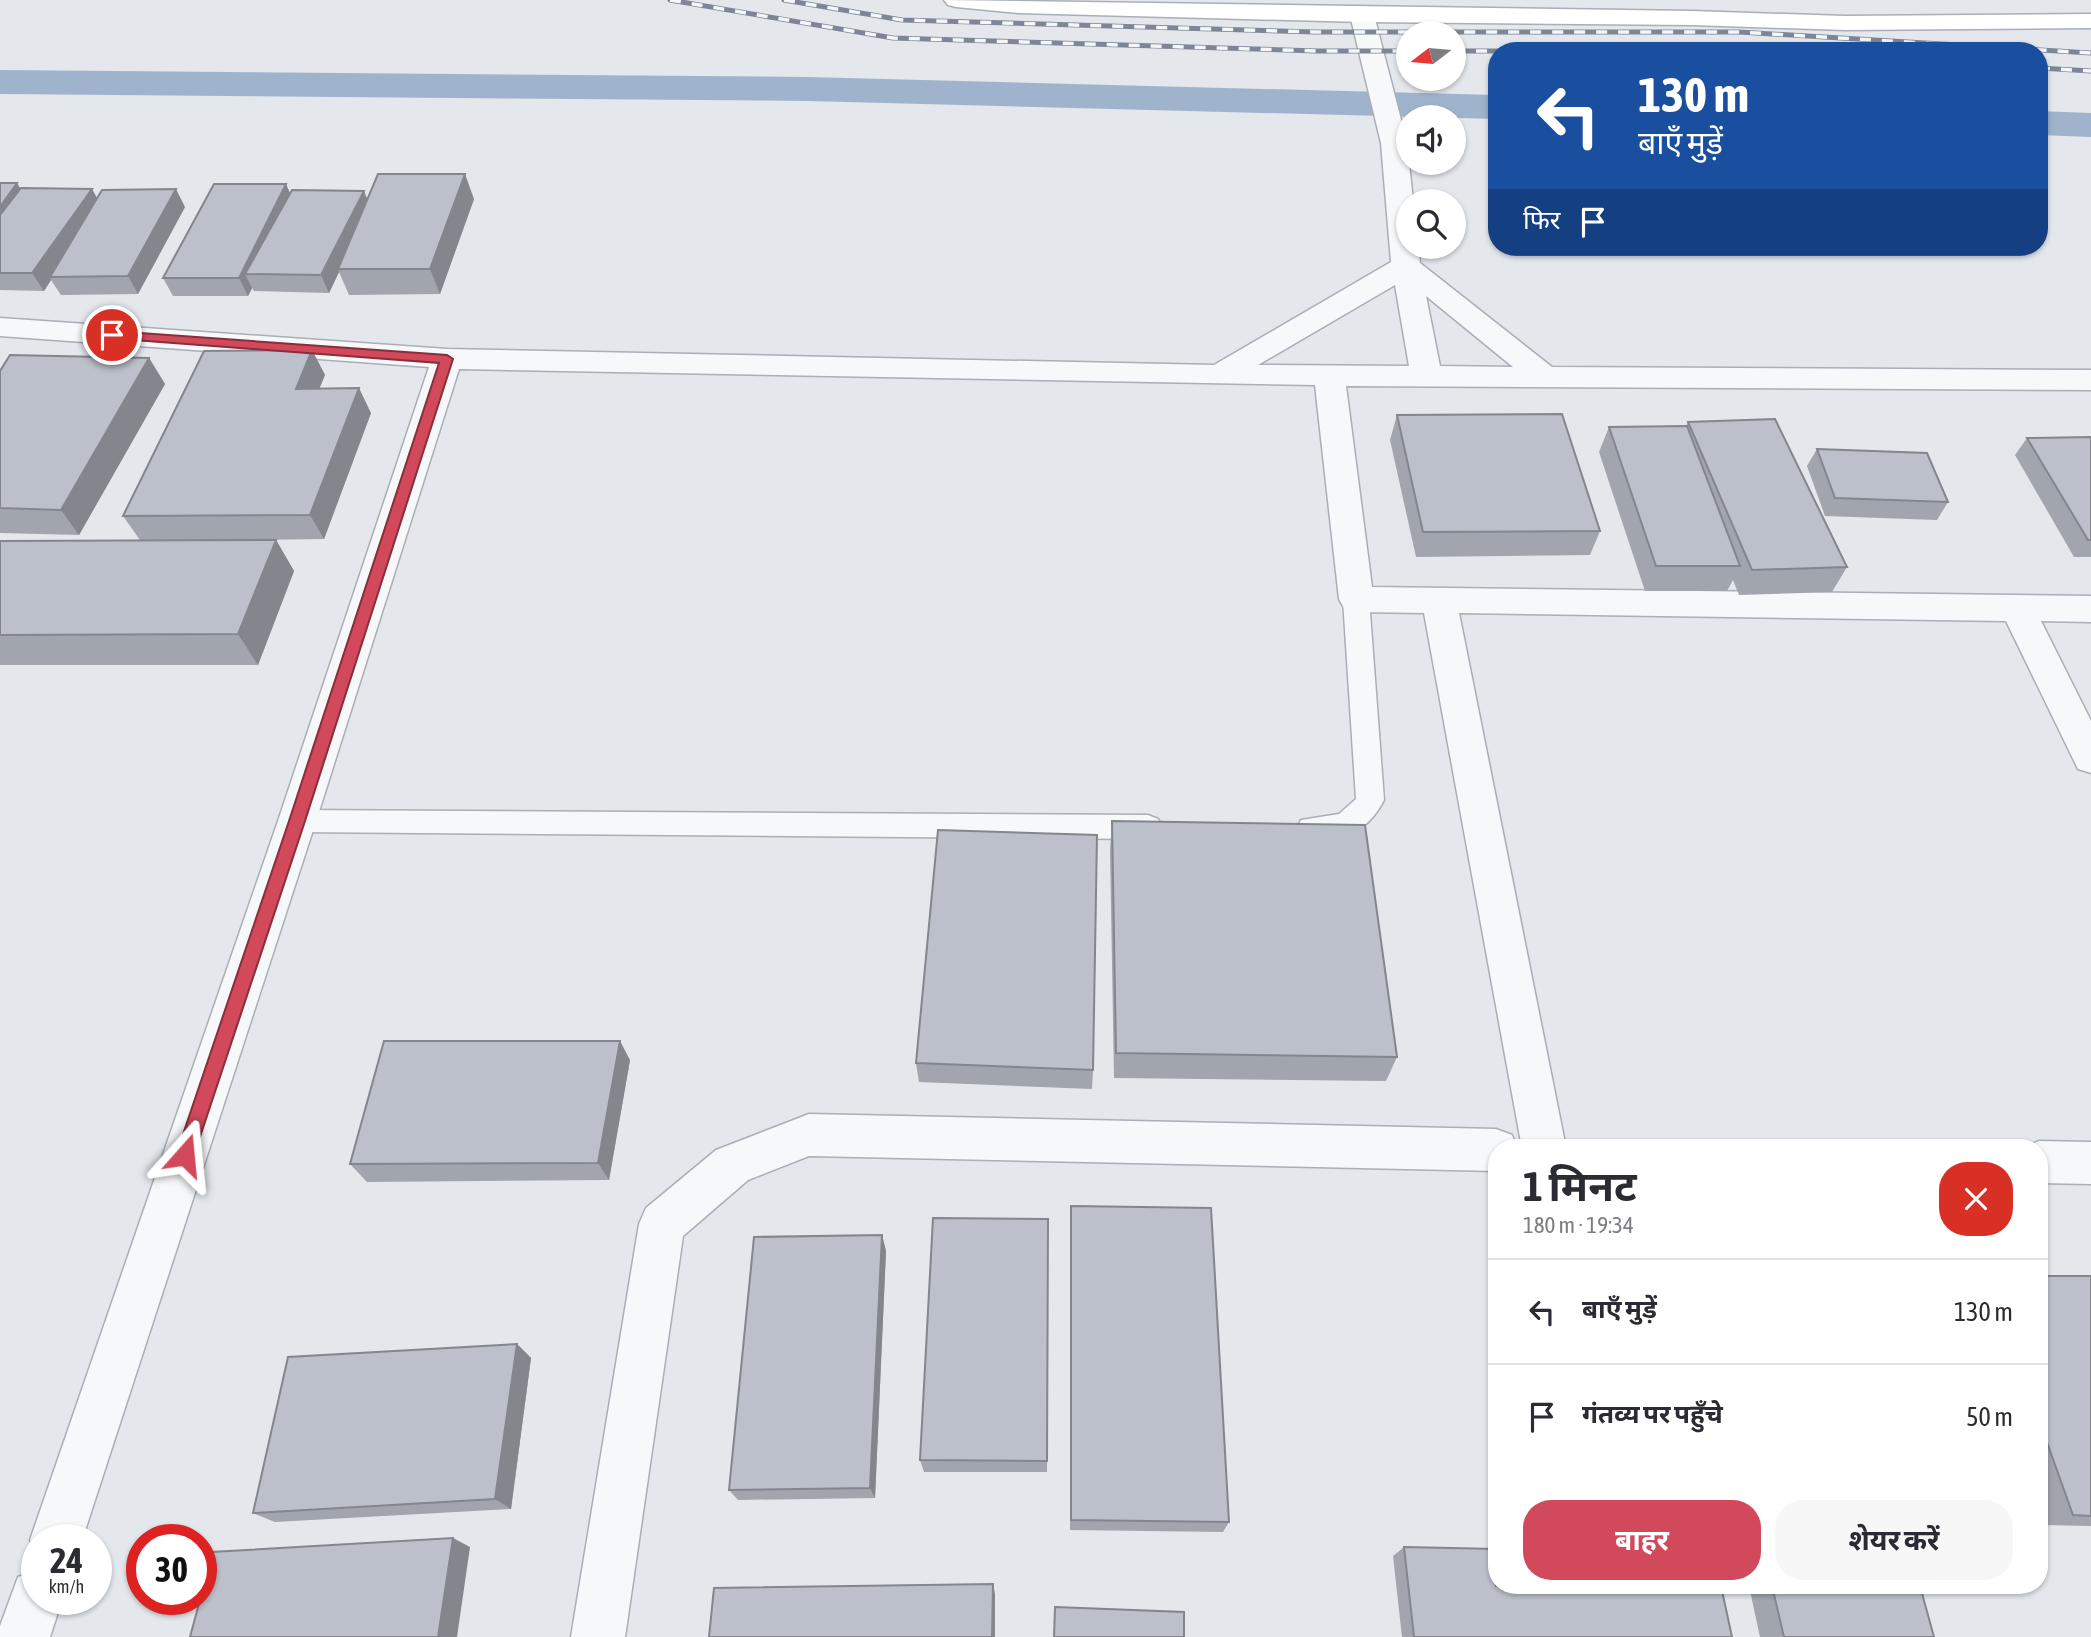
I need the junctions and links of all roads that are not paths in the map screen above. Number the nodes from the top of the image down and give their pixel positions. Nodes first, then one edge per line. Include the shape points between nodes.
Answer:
1 (956, 0) edge
2 (1362, 15) junction
3 (2091, 21) edge
4 (1406, 266) junction
5 (0, 327) edge
6 (447, 359) junction
7 (1221, 374) junction
8 (1329, 374) junction
9 (1426, 375) junction
10 (1544, 376) junction
11 (2091, 380) edge
12 (1356, 599) junction
13 (1439, 600) junction
14 (2017, 607) junction
15 (2091, 608) edge
16 (2091, 758) edge
17 (297, 821) junction
18 (1170, 827) edge
19 (1281, 828) edge
20 (1542, 1139) edge
21 (1488, 1150) edge
22 (2048, 1162) edge
23 (2091, 1163) edge
24 (61, 1524) edge
25 (31, 1615) edge
26 (23, 1637) edge
27 (598, 1637) edge

1 - 2 main road via 1018,6
2 - 3 main road via 1845,23
2 - 4 street via 1394,144
4 - 7 street
4 - 9 street
4 - 10 street
5 - 6 street
6 - 7 street
6 - 17 street
7 - 8 street
8 - 9 street
8 - 12 street
9 - 10 street
10 - 11 street
12 - 13 street
12 - 19 lane via 1370,800 1353,822 1337,828
13 - 14 street
13 - 20 street
14 - 15 street
14 - 16 street
17 - 18 lane
17 - 24 street
21 - 27 street via 809,1135 732,1166 662,1224
22 - 23 street
25 - 26 street

